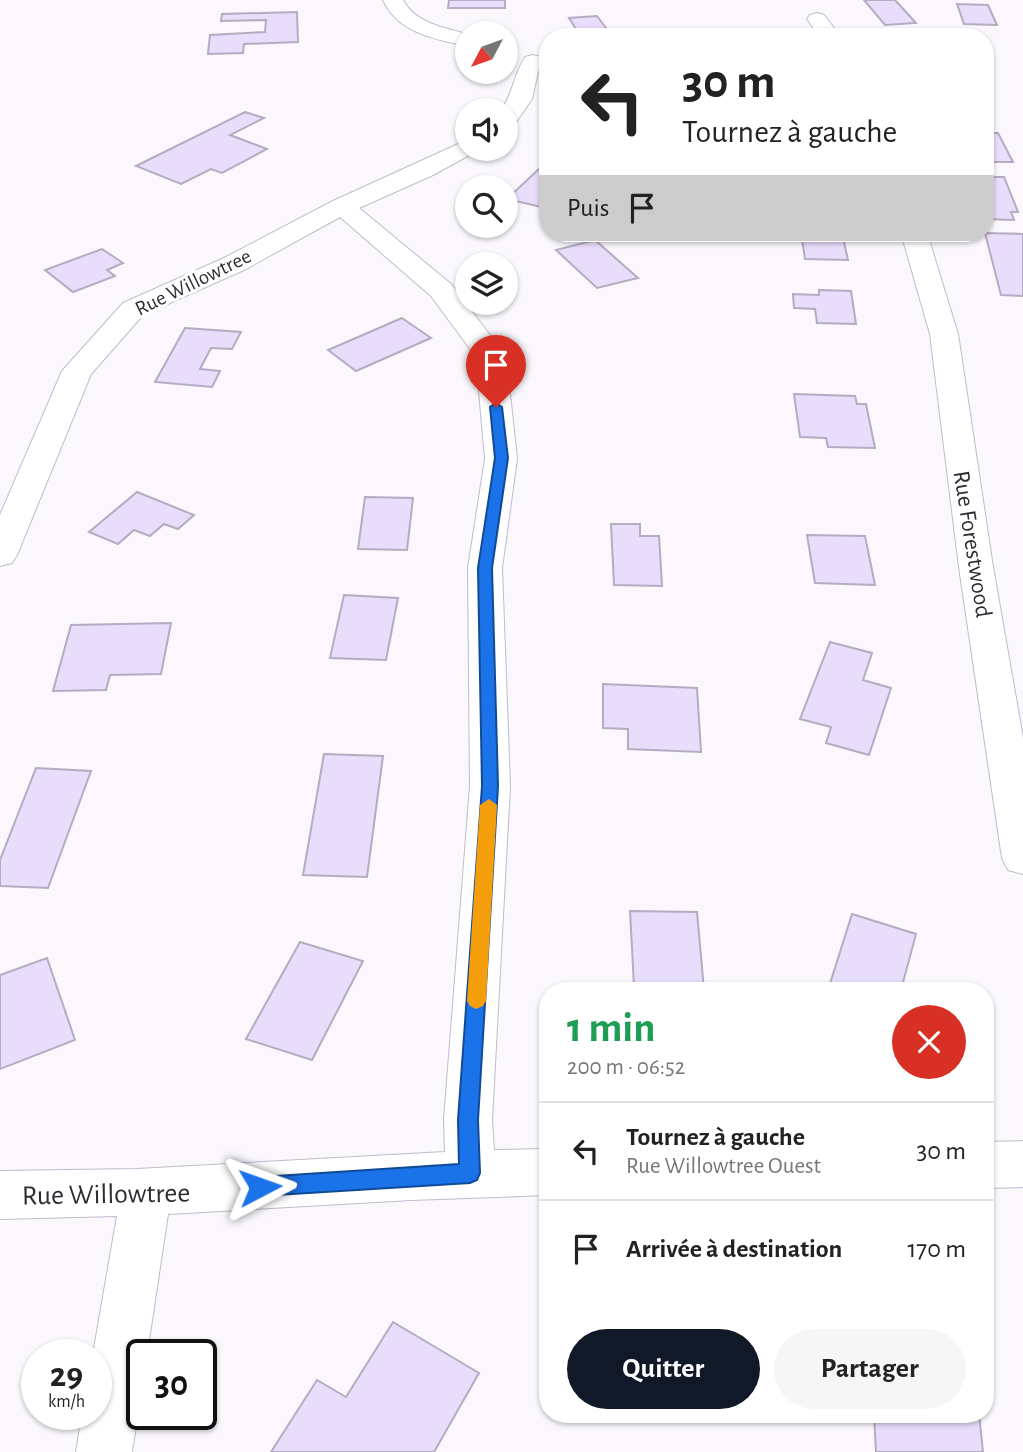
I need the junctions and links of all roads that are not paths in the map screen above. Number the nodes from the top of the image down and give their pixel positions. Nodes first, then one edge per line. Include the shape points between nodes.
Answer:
1 (393, 0) edge
2 (817, 19) dead end
3 (824, 28) edge
4 (455, 36) edge
5 (531, 61) edge
6 (518, 103) edge
7 (455, 153) edge
8 (342, 206) junction
9 (917, 242) edge
10 (0, 555) edge
11 (1023, 858) edge
12 (1023, 1164) edge
13 (994, 1166) edge
14 (539, 1172) edge
15 (470, 1173) junction
16 (146, 1194) junction
17 (0, 1195) edge
18 (104, 1452) edge

1 - 4 street via 412,22
2 - 3 street
5 - 6 street
7 - 8 street, Rue Willowtree
8 - 10 street, Rue Willowtree via 234,264 133,309 77,371
8 - 15 street via 441,290 491,356 501,458 485,568 490,786 468,1120
9 - 11 street, Rue Forestwood via 944,334
12 - 13 street
14 - 15 street, Rue Willowtree
15 - 16 street, Rue Willowtree
16 - 17 street, Rue Willowtree
16 - 18 street

